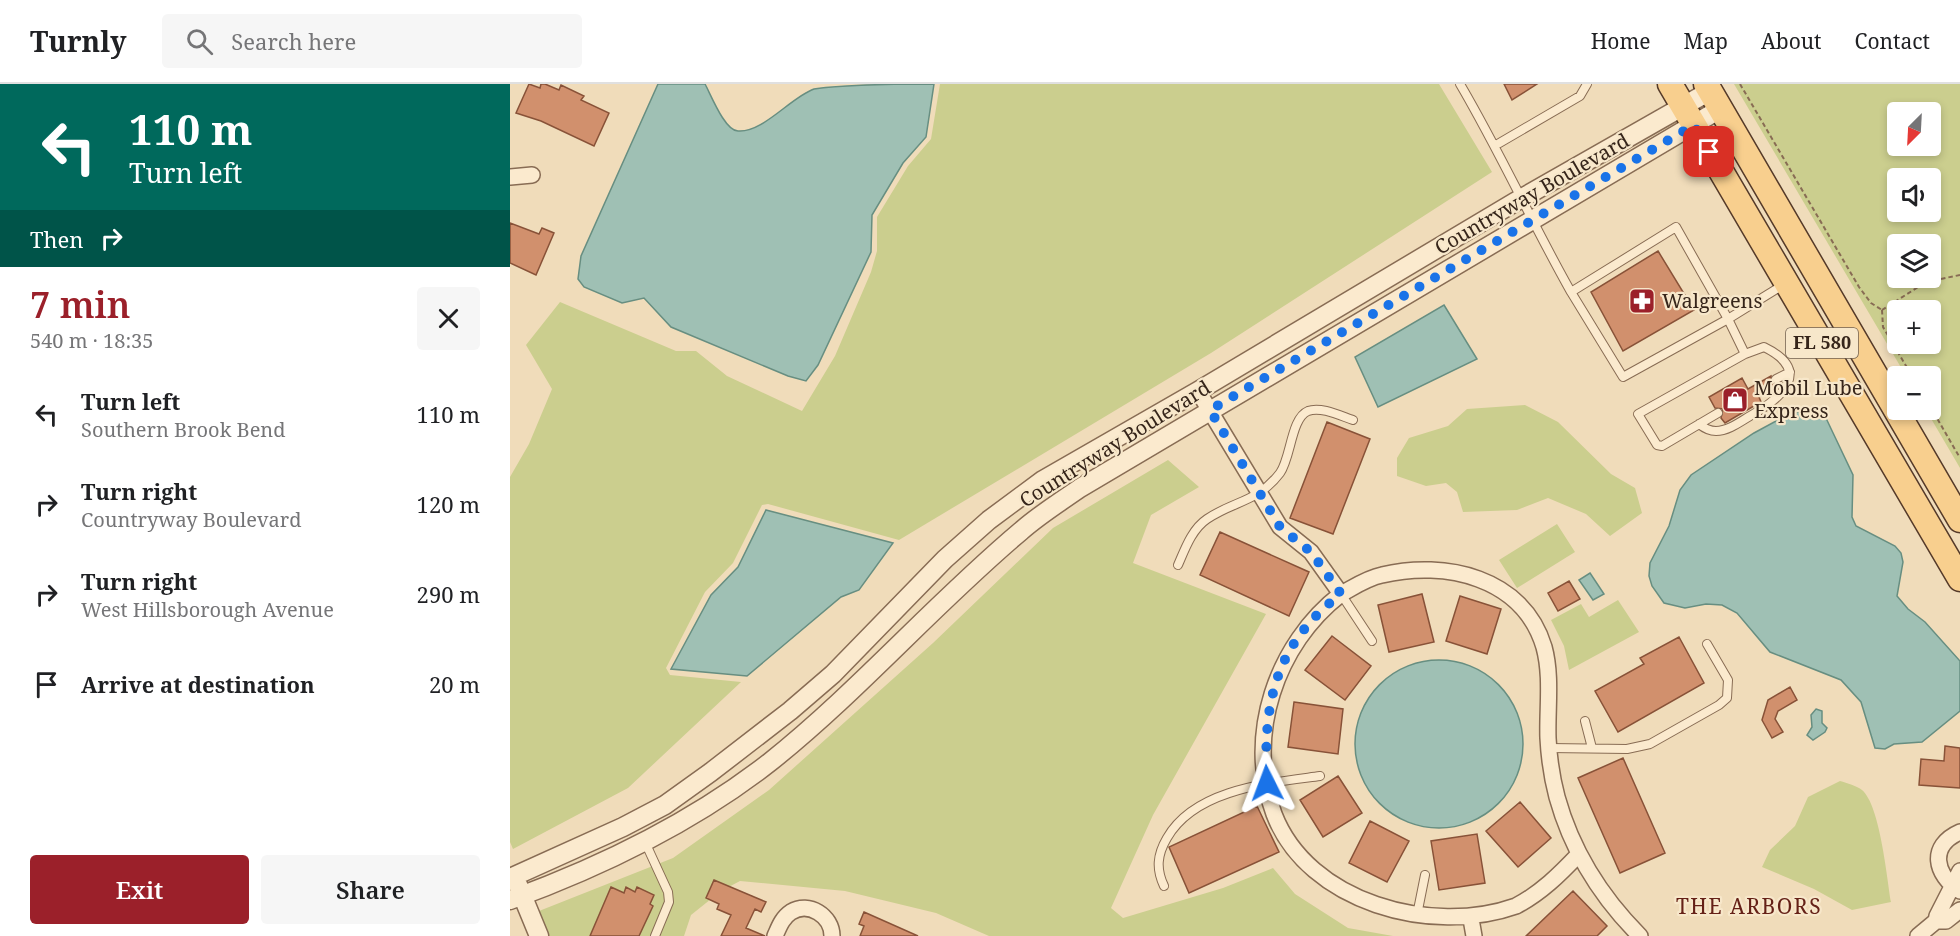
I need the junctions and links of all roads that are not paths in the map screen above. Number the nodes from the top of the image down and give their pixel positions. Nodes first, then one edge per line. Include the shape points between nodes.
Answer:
1 (1461, 84) edge
2 (1587, 84) edge
3 (1670, 84) edge
4 (1712, 95) edge
5 (1688, 116) junction
6 (1496, 145) junction
7 (532, 175) dead end
8 (510, 177) edge
9 (1520, 199) junction
10 (1530, 221) junction
11 (1787, 283) junction
12 (1571, 292) junction
13 (1728, 319) junction
14 (1745, 354) junction
15 (1790, 372) junction
16 (1776, 379) dead end
17 (1198, 391) junction
18 (1210, 410) junction
19 (1718, 413) dead end
20 (1353, 420) dead end
21 (1699, 424) junction
22 (1260, 494) junction
23 (1960, 520) edge
24 (1178, 565) dead end
25 (1960, 579) edge
26 (1341, 594) junction
27 (1372, 641) dead end
28 (1707, 644) dead end
29 (861, 645) junction
30 (879, 663) junction
31 (1585, 721) dead end
32 (1549, 748) junction
33 (1592, 748) junction
34 (1320, 776) dead end
35 (1267, 783) junction
36 (1960, 832) edge
37 (645, 843) junction
38 (1579, 854) junction
39 (1960, 871) edge
40 (511, 874) edge
41 (1425, 875) dead end
42 (1164, 886) dead end
43 (1956, 889) edge
44 (516, 898) edge
45 (1960, 910) edge
46 (1471, 919) junction
47 (1416, 920) junction
48 (1936, 921) junction
49 (539, 936) edge
50 (655, 936) edge
51 (775, 936) edge
52 (832, 936) edge
53 (1474, 936) edge
54 (1640, 936) edge
55 (1917, 936) edge

1 - 6 lane
2 - 6 lane via 1580,96
3 - 5 main road, FL 580
4 - 5 street, Countryway Boulevard
4 - 23 main road, FL 580
5 - 9 street, Countryway Boulevard
5 - 10 street, Countryway Boulevard
5 - 11 main road, FL 580
6 - 9 lane
7 - 8 street
9 - 10 lane
9 - 17 street, Countryway Boulevard
10 - 12 lane
10 - 18 street, Countryway Boulevard
11 - 13 lane
11 - 25 main road, FL 580
12 - 13 lane via 1623,377
12 - 13 lane via 1676,227
13 - 14 lane
14 - 15 lane via 1764,347 1778,354
14 - 21 lane via 1638,414 1657,446
15 - 16 lane
15 - 21 lane via 1784,392 1728,429 1707,430
17 - 18 street
17 - 29 street, Countryway Boulevard via 1043,480 989,520
18 - 22 street
18 - 30 street, Countryway Boulevard via 1080,488 1022,529
19 - 21 lane
20 - 22 lane via 1322,410 1309,411 1300,418 1282,471
22 - 24 lane via 1206,519 1189,539
22 - 26 street via 1280,527 1311,552
26 - 27 lane
26 - 32 street via 1382,575 1434,569 1471,574 1516,602 1536,628 1544,648
26 - 35 street via 1304,629 1275,682 1267,717
28 - 33 lane via 1728,680 1727,698 1650,744 1627,749
29 - 30 street
29 - 40 street, Countryway Boulevard via 790,711 664,805 623,827
30 - 37 street, Countryway Boulevard via 770,761 732,790
31 - 33 lane
32 - 33 lane
32 - 38 street via 1557,795
34 - 35 lane
35 - 42 lane via 1209,801 1174,825 1161,847 1157,870
35 - 47 street via 1275,815 1292,846 1311,868 1365,906
36 - 43 street via 1944,844 1938,861 1945,880
37 - 44 street, Countryway Boulevard
37 - 50 lane via 668,892 669,902
38 - 46 street via 1540,891 1515,906
38 - 54 street via 1599,889
39 - 43 street
40 - 44 street
41 - 47 lane
43 - 48 street
44 - 49 street
45 - 48 street via 1946,921
46 - 47 street
46 - 53 street
48 - 55 street
51 - 52 street via 790,913 809,909 826,919

